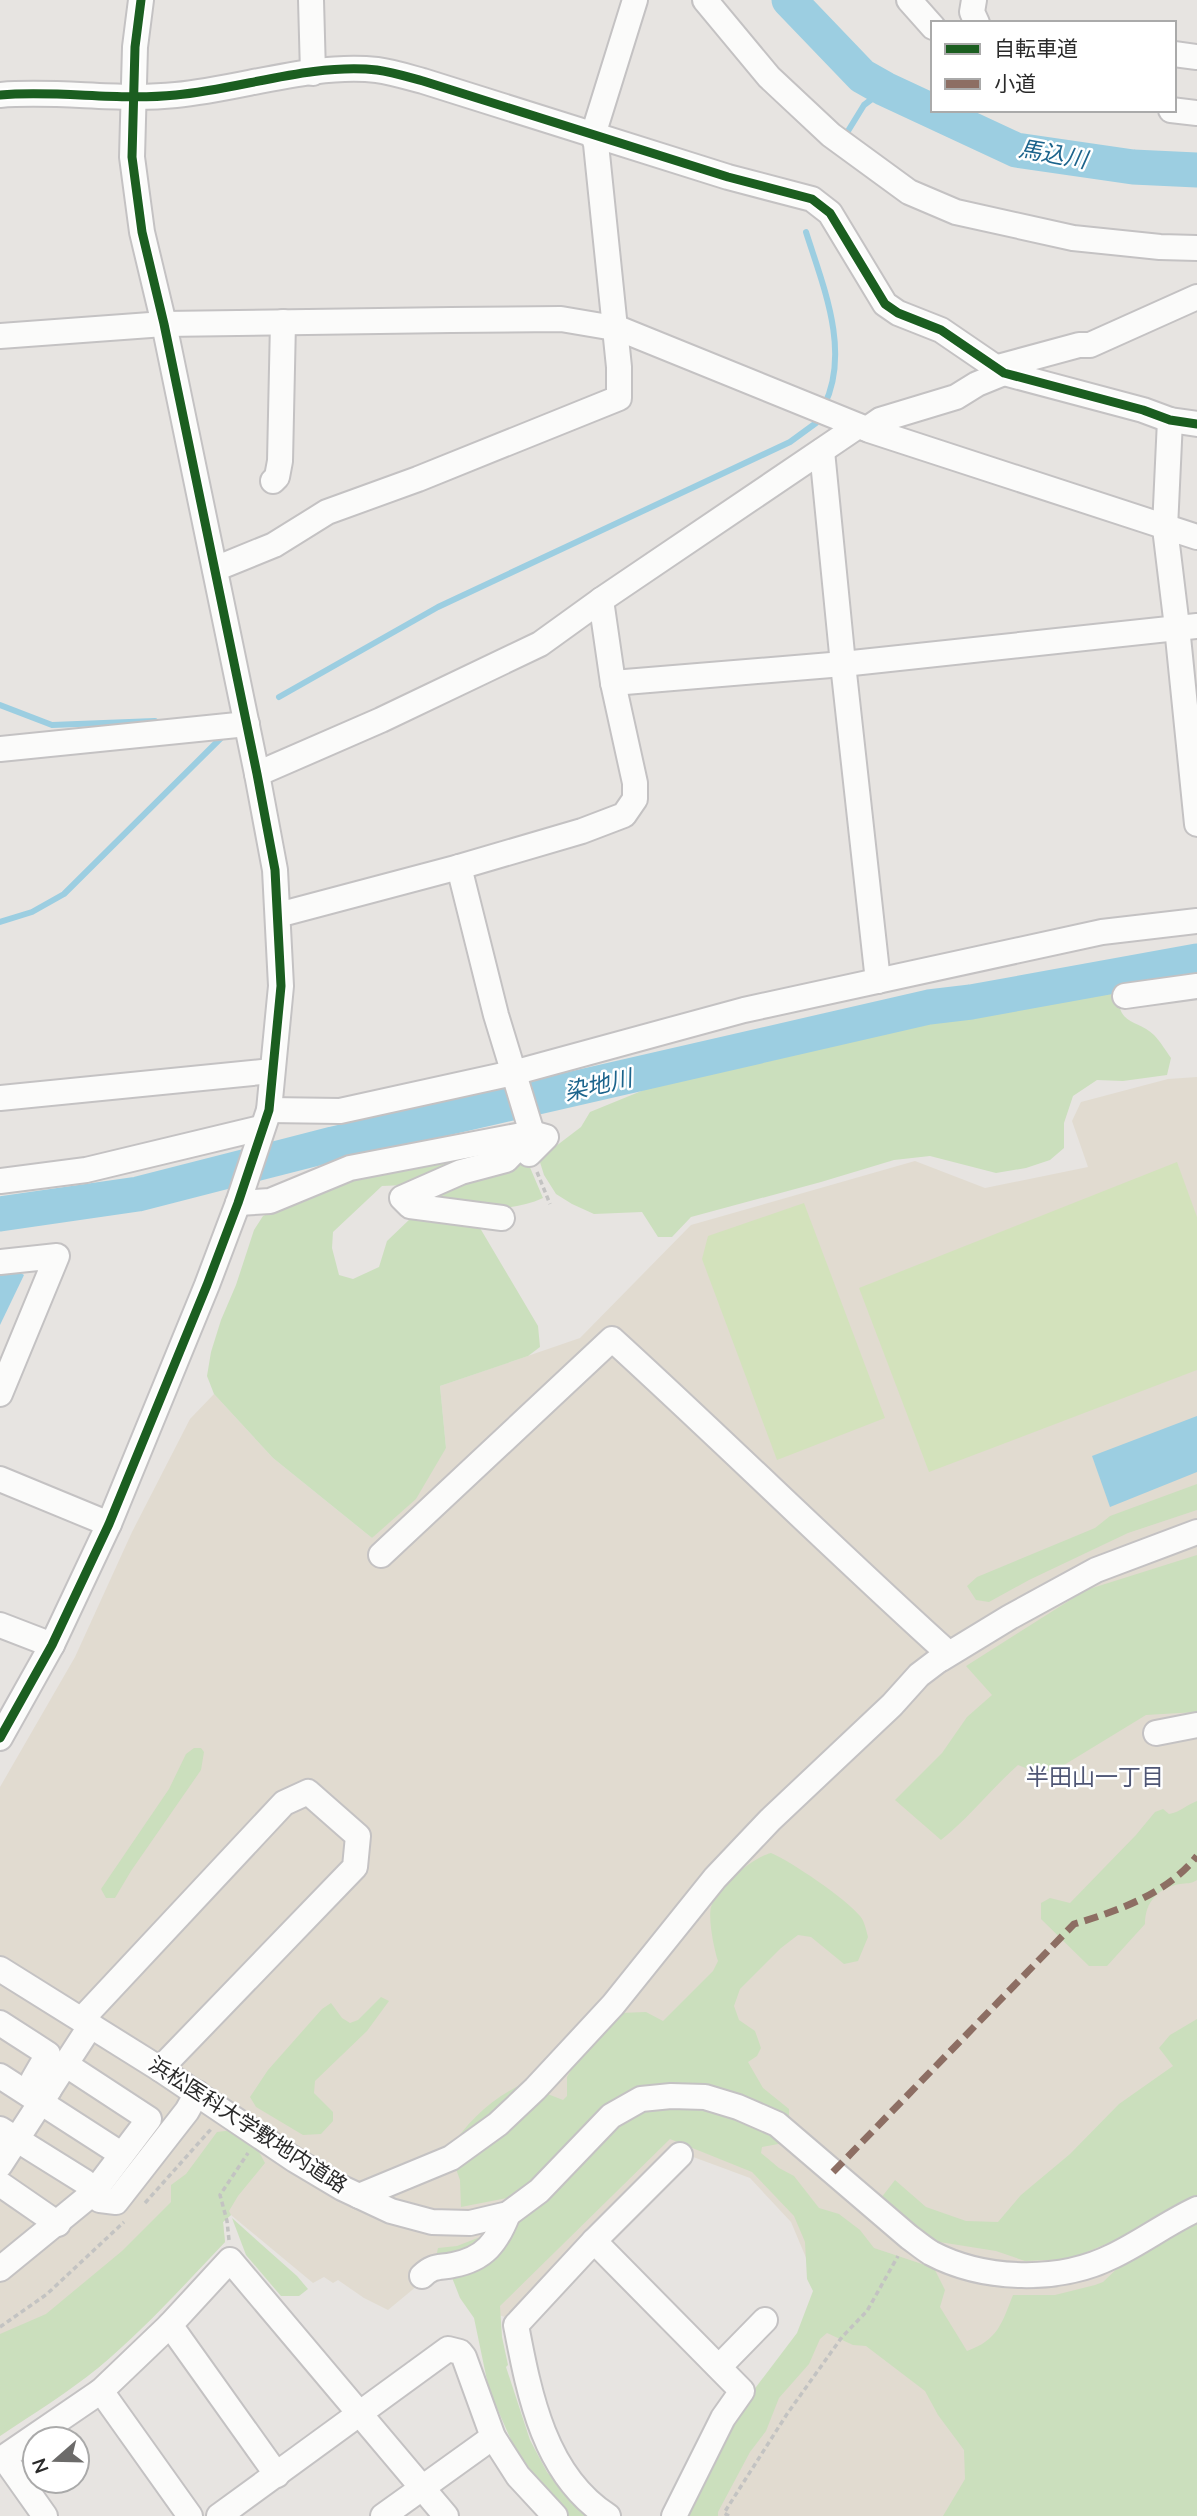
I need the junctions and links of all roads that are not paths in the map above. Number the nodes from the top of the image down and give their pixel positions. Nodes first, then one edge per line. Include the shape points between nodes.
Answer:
1 (141, 0) edge
2 (311, 0) edge
3 (635, 0) edge
4 (705, 0) edge
5 (909, 0) edge
6 (974, 0) edge
7 (976, 21) edge
8 (931, 25) edge
9 (1176, 54) edge
10 (1197, 57) edge
11 (313, 73) junction
12 (0, 95) edge
13 (133, 98) junction
14 (1176, 111) edge
15 (1197, 113) edge
16 (593, 135) junction
17 (1197, 247) edge
18 (1197, 297) edge
19 (283, 322) junction
20 (164, 324) junction
21 (614, 328) junction
22 (0, 336) edge
23 (1001, 370) junction
24 (1170, 420) junction
25 (1197, 424) edge
26 (862, 427) junction
27 (822, 451) junction
28 (273, 481) dead end
29 (1165, 528) junction
30 (1197, 537) edge
31 (215, 569) junction
32 (601, 600) junction
33 (1187, 626) edge
34 (843, 664) junction
35 (613, 683) junction
36 (247, 724) junction
37 (0, 750) edge
38 (257, 774) junction
39 (1197, 824) edge
40 (459, 867) junction
41 (278, 915) junction
42 (1197, 921) edge
43 (878, 981) junction
44 (1197, 986) edge
45 (1125, 996) dead end
46 (272, 1072) junction
47 (514, 1077) junction
48 (0, 1098) edge
49 (262, 1127) junction
50 (530, 1138) junction
51 (0, 1181) edge
52 (238, 1203) junction
53 (502, 1218) dead end
54 (0, 1262) edge
55 (0, 1394) edge
56 (0, 1479) edge
57 (109, 1524) junction
58 (1197, 1532) edge
59 (381, 1555) dead end
60 (0, 1625) edge
61 (52, 1645) junction
62 (948, 1653) junction
63 (1197, 1725) edge
64 (1156, 1733) dead end
65 (0, 1738) edge
66 (0, 1969) edge
67 (86, 2022) junction
68 (0, 2023) edge
69 (65, 2064) junction
70 (160, 2068) junction
71 (0, 2076) edge
72 (197, 2093) junction
73 (44, 2096) junction
74 (8, 2134) edge
75 (121, 2154) junction
76 (680, 2155) dead end
77 (0, 2165) edge
78 (0, 2184) edge
79 (93, 2193) junction
80 (359, 2196) junction
81 (1197, 2209) edge
82 (508, 2214) junction
83 (58, 2224) junction
84 (594, 2241) junction
85 (10, 2246) edge
86 (0, 2269) edge
87 (422, 2276) dead end
88 (765, 2320) dead end
89 (170, 2325) junction
90 (719, 2367) junction
91 (101, 2391) junction
92 (359, 2413) junction
93 (493, 2437) junction
94 (2, 2459) edge
95 (277, 2475) junction
96 (422, 2486) junction
97 (45, 2516) edge
98 (190, 2516) edge
99 (219, 2516) edge
100 (383, 2516) edge
101 (446, 2516) edge
102 (555, 2516) edge
103 (608, 2516) edge
104 (674, 2516) edge

1 - 13 street
2 - 11 street
3 - 16 street
4 - 17 street via 787,94 831,135 909,192 956,212 1073,238
5 - 8 street
6 - 7 street
9 - 10 street
11 - 13 street
11 - 16 street via 390,72
12 - 13 street
13 - 20 street via 132,157 142,232
14 - 15 street
16 - 21 street
16 - 23 street via 812,199 830,213 888,307 941,330
18 - 23 street via 1090,345
19 - 20 street
19 - 21 street via 561,319
19 - 28 street via 280,461
20 - 22 street
20 - 31 street
21 - 26 street
21 - 31 street via 619,398 327,512 274,545
23 - 24 street
23 - 26 street via 956,397
24 - 25 street
24 - 29 street
26 - 27 street
26 - 29 street
27 - 32 street
27 - 34 street
29 - 30 street
29 - 33 street
31 - 36 street
32 - 35 street
32 - 38 street via 540,644
33 - 34 street
33 - 39 street
34 - 35 street
34 - 43 street
35 - 40 street via 635,783 635,799 624,815
36 - 37 street
36 - 38 street
38 - 41 street via 275,870
40 - 41 street
40 - 47 street
41 - 46 street via 281,986
42 - 43 street via 1102,932
43 - 47 street via 744,1010
44 - 45 street
46 - 48 street
46 - 49 street
47 - 49 street
47 - 50 street
49 - 51 street via 86,1170
49 - 52 street
50 - 52 street via 350,1168 270,1201
50 - 53 street via 506,1160 461,1172 402,1198 410,1206
52 - 57 street
54 - 55 street via 57,1256
56 - 57 street
57 - 61 street
58 - 62 street via 1096,1570 941,1660
59 - 62 street via 612,1339
60 - 61 street
61 - 65 street
62 - 80 street via 919,1675 769,1820 715,1878 613,2005 498,2124 451,2158
63 - 64 street
66 - 67 street, 浜松医科大学敷地内道路
67 - 69 street
67 - 70 street, 浜松医科大学敷地内道路
67 - 70 street via 284,1803 308,1792 358,1836 355,1867
68 - 73 street via 48,2054 33,2080
69 - 73 street
69 - 75 street via 149,2119
70 - 72 street, 浜松医科大学敷地内道路
71 - 73 street
72 - 79 street via 116,2202 100,2200
72 - 80 street, 浜松医科大学敷地内道路 via 295,2161
73 - 74 street
73 - 75 street
74 - 77 street
74 - 79 street via 85,2182
75 - 79 street
76 - 84 street
78 - 83 street
79 - 83 street
80 - 82 street, 浜松医科大学敷地内道路 via 432,2222 470,2223
81 - 82 street, 浜松医科大学敷地内道路 via 1111,2257 1065,2272 1019,2275 973,2268 931,2253 909,2237 777,2124 705,2097 671,2096 641,2099 611,2116 539,2191
82 - 87 street via 500,2236 472,2260 431,2267
83 - 85 street
84 - 90 street
84 - 103 street via 516,2325 535,2413 550,2448 573,2483
85 - 86 street
88 - 90 street
89 - 91 street
89 - 92 street via 230,2260
89 - 95 street
90 - 104 street via 742,2391 723,2418
91 - 94 street
91 - 98 street
92 - 93 street via 448,2350 460,2352
92 - 95 street
92 - 96 street
93 - 96 street
93 - 102 street via 518,2476
94 - 97 street
95 - 99 street
96 - 100 street
96 - 101 street

